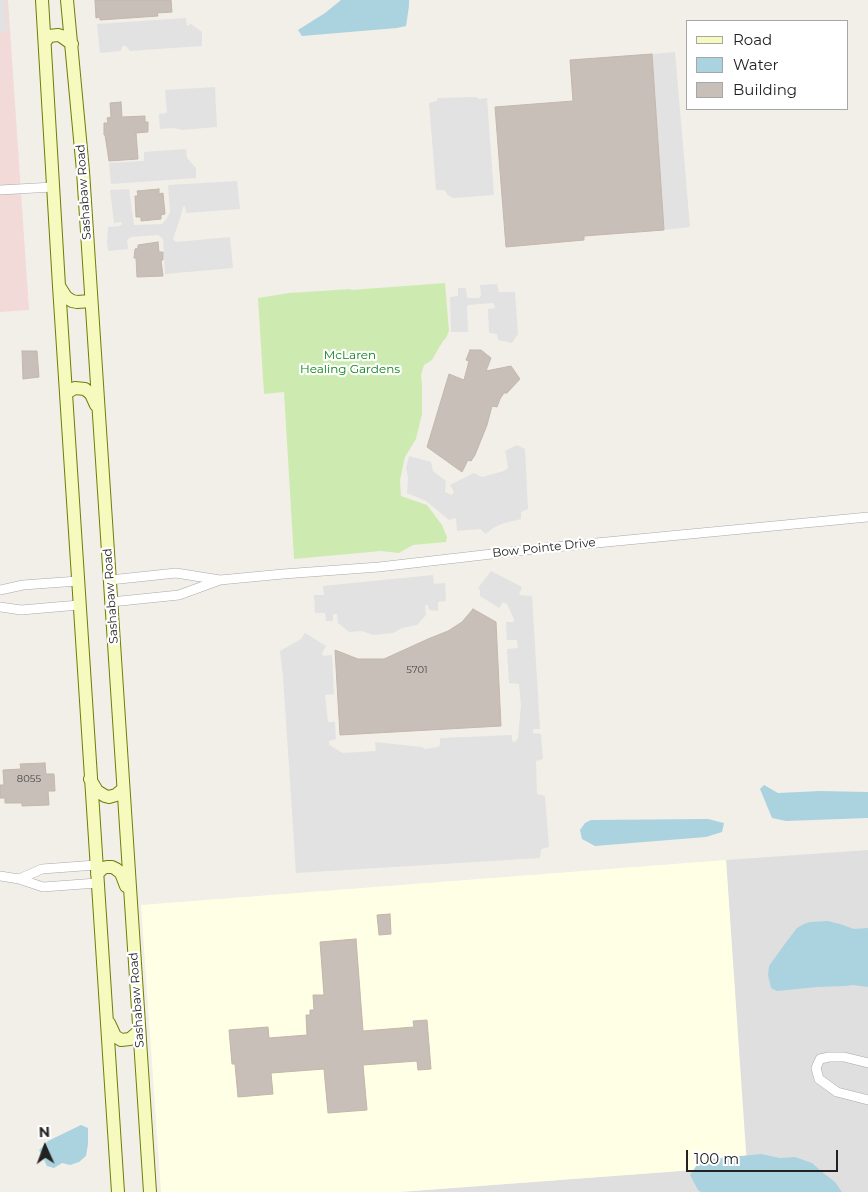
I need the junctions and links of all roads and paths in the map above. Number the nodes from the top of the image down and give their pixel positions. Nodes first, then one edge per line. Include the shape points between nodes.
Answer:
1 (42, 0) edge
2 (67, 0) edge
3 (45, 42) junction
4 (72, 44) junction
5 (53, 187) junction
6 (0, 190) edge
7 (59, 286) junction
8 (91, 301) junction
9 (66, 393) junction
10 (98, 410) junction
11 (868, 517) edge
12 (110, 580) junction
13 (220, 580) junction
14 (78, 581) junction
15 (0, 590) edge
16 (111, 602) junction
17 (79, 605) junction
18 (0, 607) edge
19 (90, 780) junction
20 (123, 789) junction
21 (97, 874) junction
22 (0, 876) edge
23 (19, 878) junction
24 (130, 898) junction
25 (106, 1016) junction
26 (139, 1031) junction
27 (868, 1063) edge
28 (868, 1100) edge
29 (118, 1192) edge
30 (150, 1192) edge

1 - 3 main road
2 - 4 main road, Sashabaw Road
3 - 4 main road via 50,36 58,35
3 - 5 main road
4 - 8 main road, Sashabaw Road
5 - 6 street
5 - 7 main road
7 - 8 main road via 72,301
7 - 9 main road
8 - 10 main road, Sashabaw Road
9 - 10 main road via 75,388 85,389
9 - 14 main road
10 - 12 main road, Sashabaw Road
11 - 13 street, Bow Pointe Drive
12 - 13 street, Bow Pointe Drive via 176,573
12 - 16 main road, Sashabaw Road
13 - 16 street, Bow Pointe Drive via 179,596
14 - 15 street
14 - 17 main road
16 - 20 main road, Sashabaw Road
17 - 18 street via 21,610
17 - 19 main road
19 - 20 main road via 105,796 116,795
19 - 21 main road
20 - 24 main road, Sashabaw Road
21 - 23 street via 42,869
21 - 23 street via 43,887
21 - 24 main road via 107,867 118,870
21 - 25 main road
22 - 23 street
24 - 26 main road, Sashabaw Road
25 - 26 main road via 112,1033 118,1038 130,1039
25 - 29 main road
26 - 30 main road, Sashabaw Road
27 - 28 street via 844,1056 829,1056 820,1059 816,1068 819,1079 837,1092

